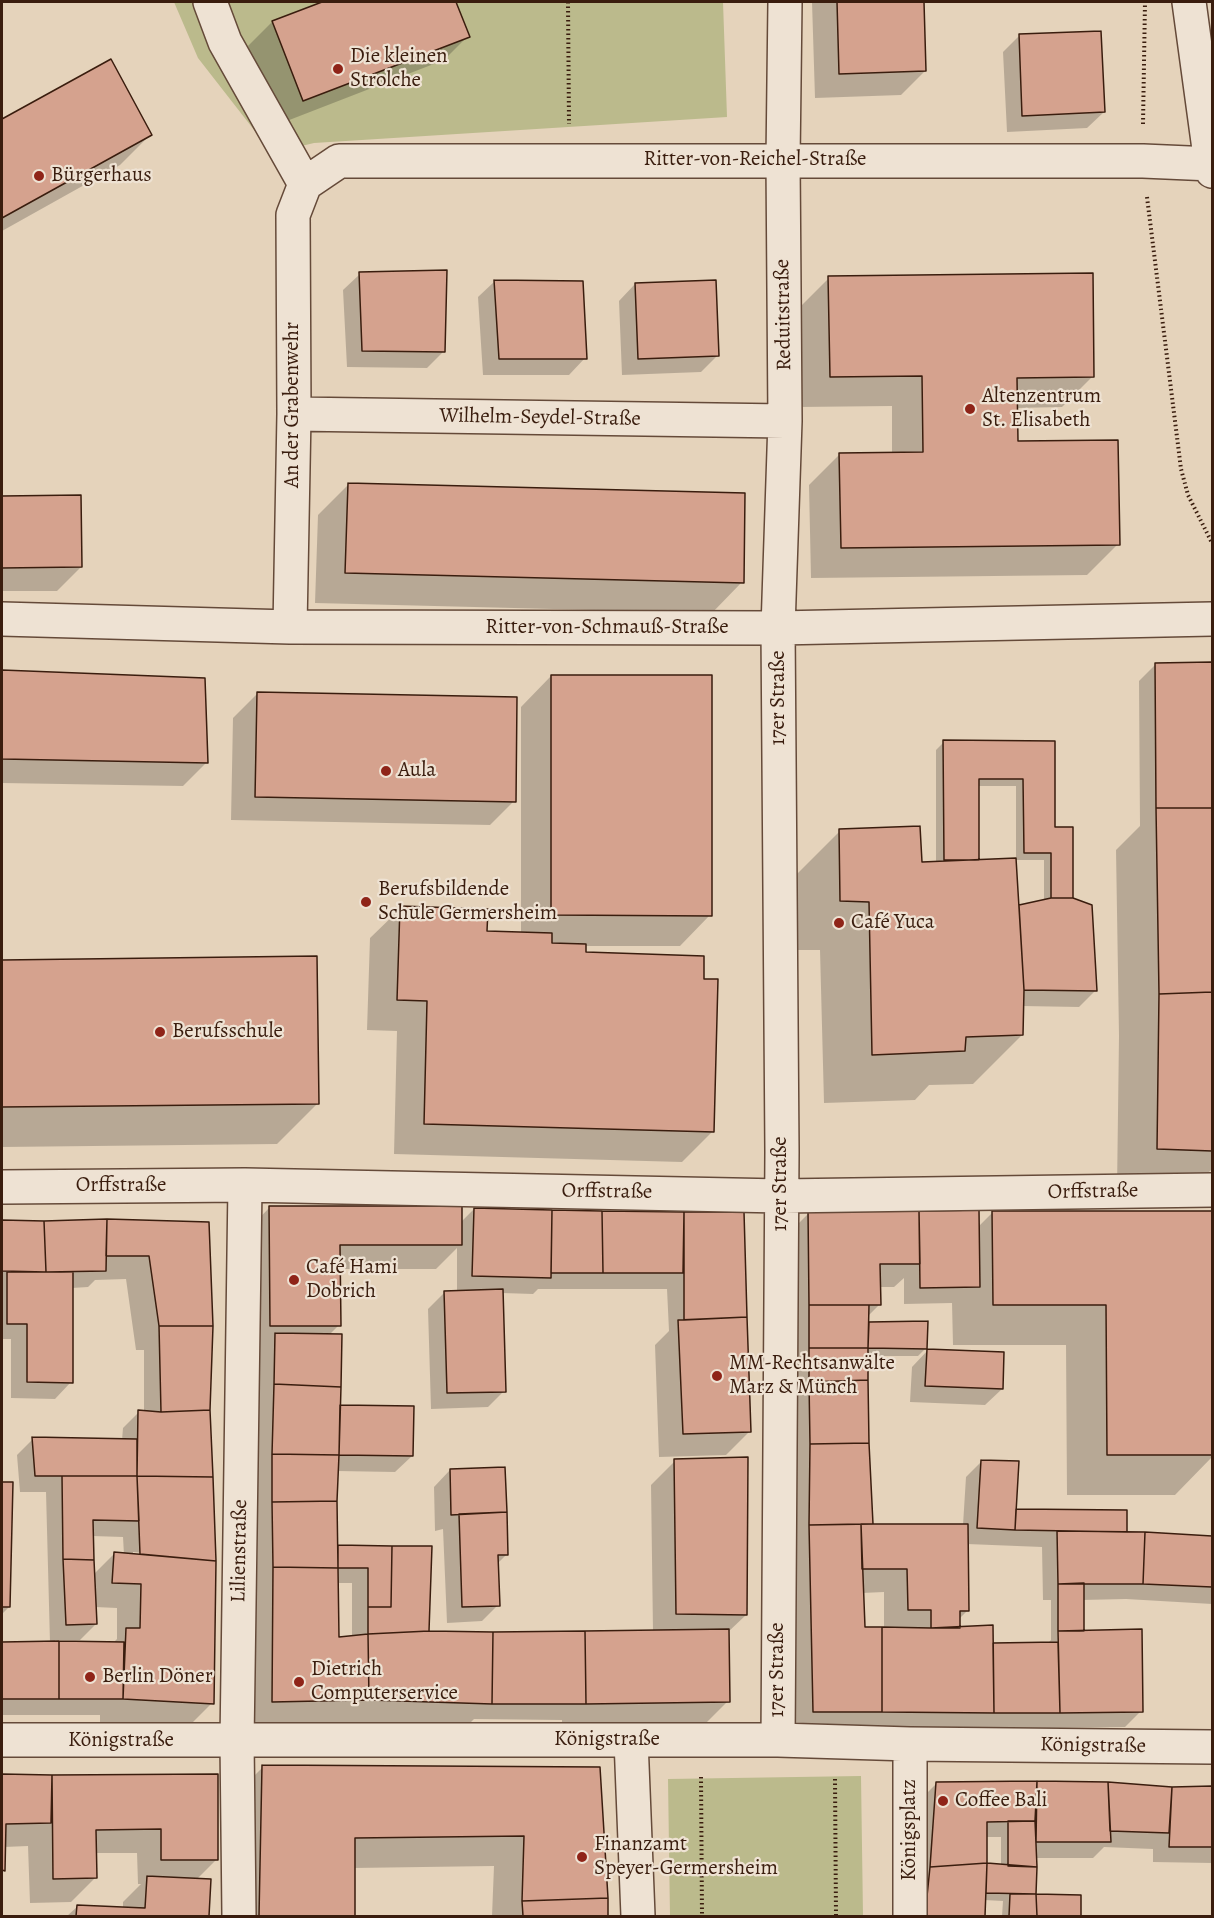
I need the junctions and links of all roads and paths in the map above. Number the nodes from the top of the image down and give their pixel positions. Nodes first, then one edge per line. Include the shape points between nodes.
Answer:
1 (210, 2) edge
2 (568, 2) edge
3 (784, 2) edge
4 (1145, 2) edge
5 (1190, 2) edge
6 (570, 160) junction
7 (783, 160) junction
8 (1143, 161) junction
9 (1212, 167) edge
10 (305, 184) junction
11 (294, 414) junction
12 (785, 421) junction
13 (1212, 543) edge
14 (2, 619) edge
15 (1212, 619) edge
16 (290, 627) junction
17 (778, 628) junction
18 (244, 1185) junction
19 (2, 1187) edge
20 (1212, 1190) edge
21 (782, 1196) junction
22 (2, 1740) edge
23 (632, 1740) junction
24 (700, 1740) junction
25 (778, 1740) junction
26 (237, 1741) junction
27 (834, 1742) junction
28 (910, 1744) junction
29 (1212, 1747) edge
30 (239, 1917) edge
31 (638, 1917) edge
32 (702, 1917) edge
33 (836, 1917) edge
34 (910, 1917) edge

1 - 10 street via 225,42
2 - 6 path
3 - 7 street, Reduitstraße
4 - 8 path
5 - 9 street
6 - 7 street, Ritter-von-Reichel-Straße
6 - 10 street, Ritter-von-Reichel-Straße via 339,161
7 - 8 street, Ritter-von-Reichel-Straße
7 - 12 street, Reduitstraße
8 - 9 street, Ritter-von-Reichel-Straße
8 - 13 path via 1181,469 1188,495
10 - 11 street, An der Grabenwehr via 293,215
11 - 12 street, Wilhelm-Seydel-Straße
11 - 16 street, An der Grabenwehr
12 - 17 street, Reduitstraße
14 - 16 street, Ritter-von-Schmauß-Straße
15 - 17 street, Ritter-von-Schmauß-Straße
16 - 17 street, Ritter-von-Schmauß-Straße
17 - 21 street, 17er Straße
18 - 19 street, Orffstraße
18 - 21 street, Orffstraße
18 - 26 street, Lilienstraße
20 - 21 street, Orffstraße
21 - 25 street, 17er Straße
22 - 26 street, Königstraße
23 - 24 street, Königstraße
23 - 26 street, Königstraße
23 - 31 street
24 - 25 street, Königstraße
24 - 32 path
25 - 27 street, Königstraße
26 - 30 street, Lilienstraße
27 - 28 street, Königstraße
27 - 33 path
28 - 29 street, Königstraße
28 - 34 street, Königsplatz

